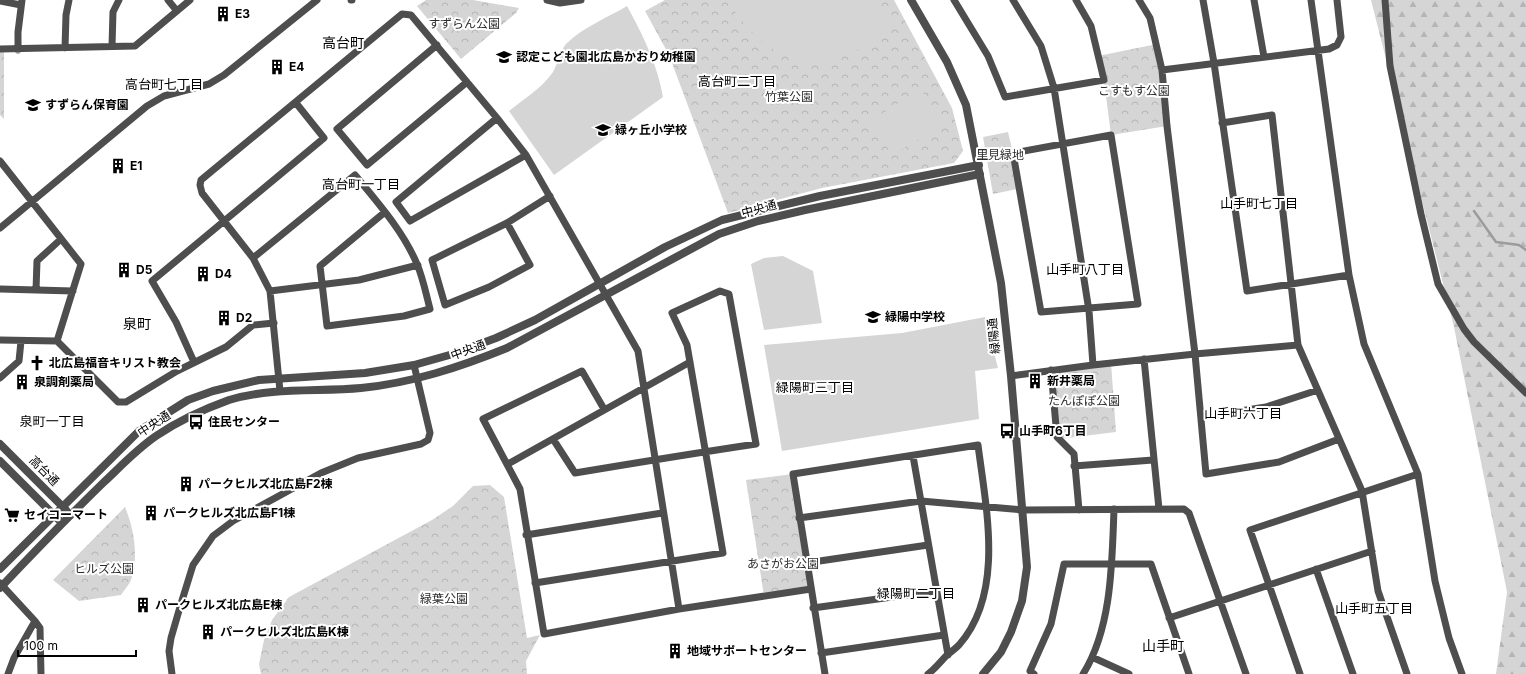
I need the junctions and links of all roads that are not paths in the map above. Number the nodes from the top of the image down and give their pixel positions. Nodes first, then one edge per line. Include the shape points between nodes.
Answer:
1 (69, 0) edge
2 (119, 0) edge
3 (168, 0) edge
4 (190, 0) edge
5 (317, 0) edge
6 (547, 0) edge
7 (581, 0) edge
8 (912, 0) edge
9 (954, 0) edge
10 (1013, 0) edge
11 (1076, 0) edge
12 (1139, 0) edge
13 (1203, 0) edge
14 (1254, 0) edge
15 (1311, 0) edge
16 (1337, 0) edge
17 (1385, 0) edge
18 (0, 1) edge
19 (22, 2) edge
20 (177, 11) junction
21 (437, 45) junction
22 (112, 46) junction
23 (65, 48) junction
24 (0, 49) edge
25 (18, 50) junction
26 (1318, 50) junction
27 (1264, 57) junction
28 (1214, 63) junction
29 (1162, 70) junction
30 (467, 82) junction
31 (1054, 88) junction
32 (296, 103) junction
33 (497, 118) junction
34 (1222, 123) junction
35 (1063, 144) junction
36 (526, 155) junction
37 (0, 161) edge
38 (979, 165) junction
39 (980, 174) junction
40 (550, 196) junction
41 (33, 201) junction
42 (384, 212) junction
43 (226, 221) junction
44 (507, 223) junction
45 (0, 228) edge
46 (62, 240) junction
47 (253, 258) junction
48 (418, 265) junction
49 (1349, 275) junction
50 (600, 284) junction
51 (1292, 284) junction
52 (322, 285) junction
53 (0, 289) edge
54 (36, 290) junction
55 (73, 291) junction
56 (270, 291) junction
57 (606, 294) junction
58 (1088, 308) junction
59 (274, 323) junction
60 (0, 340) edge
61 (21, 340) junction
62 (57, 341) junction
63 (1298, 345) junction
64 (1195, 354) junction
65 (1144, 359) junction
66 (194, 362) junction
67 (690, 362) junction
68 (414, 365) junction
69 (1094, 365) junction
70 (1051, 370) junction
71 (1011, 376) junction
72 (0, 378) edge
73 (279, 378) junction
74 (418, 379) junction
75 (644, 387) junction
76 (1318, 390) junction
77 (280, 391) junction
78 (1526, 393) edge
79 (604, 409) junction
80 (1201, 417) junction
81 (1339, 438) junction
82 (553, 439) junction
83 (0, 444) edge
84 (705, 452) junction
85 (913, 456) junction
86 (655, 460) junction
87 (1153, 460) junction
88 (0, 461) edge
89 (508, 464) junction
90 (1074, 466) junction
91 (1418, 474) junction
92 (1362, 491) junction
93 (921, 501) junction
94 (63, 506) junction
95 (986, 507) junction
96 (1114, 509) junction
97 (1159, 509) junction
98 (1023, 510) junction
99 (1079, 510) junction
100 (662, 513) junction
101 (54, 514) junction
102 (70, 515) junction
103 (799, 518) junction
104 (62, 523) junction
105 (526, 535) junction
106 (928, 545) junction
107 (1372, 551) junction
108 (671, 562) junction
109 (806, 563) junction
110 (1112, 564) junction
111 (0, 569) edge
112 (1316, 570) junction
113 (535, 584) junction
114 (1, 586) edge
115 (1268, 586) junction
116 (811, 589) junction
117 (935, 591) junction
118 (1220, 602) junction
119 (813, 608) junction
120 (679, 609) junction
121 (1169, 618) junction
122 (35, 621) junction
123 (944, 635) junction
124 (821, 653) junction
125 (948, 655) junction
126 (1094, 658) junction
127 (8, 674) edge
128 (41, 674) edge
129 (172, 674) edge
130 (825, 674) edge
131 (928, 674) edge
132 (983, 674) edge
133 (1034, 674) edge
134 (1083, 674) edge
135 (1129, 674) edge
136 (1189, 674) edge
137 (1246, 674) edge
138 (1300, 674) edge
139 (1353, 674) edge
140 (1407, 674) edge
141 (1462, 674) edge

1 - 23 street
2 - 22 street via 113,12
3 - 20 street
4 - 20 street
5 - 41 street via 224,75 209,84 164,96 147,106
6 - 7 street via 560,3
8 - 38 street, 緑陽通 via 947,62 966,105
9 - 31 street via 988,56 1005,97
10 - 31 street via 1042,46
11 - 31 street via 1091,26 1104,80
12 - 29 street via 1150,18
13 - 28 street
14 - 27 street
15 - 26 street
16 - 26 street via 1341,37 1337,45
17 - 78 street via 1390,66 1438,284 1474,342
18 - 19 street
19 - 25 street
20 - 22 street via 135,46
21 - 30 street
21 - 30 street via 337,129 367,165
21 - 32 street via 411,15 402,14
22 - 23 street
23 - 25 street
24 - 25 street
26 - 27 street
26 - 49 street
27 - 28 street
28 - 29 street
28 - 34 street
29 - 64 street
30 - 33 street
31 - 35 street
32 - 43 street via 201,180 202,193
32 - 43 street via 324,138
33 - 36 street
33 - 36 street via 396,202 410,221
34 - 51 street via 1247,291
34 - 51 street via 1272,115
35 - 58 street
35 - 58 street via 1013,153 1041,312
35 - 58 street via 1111,135 1138,304
36 - 40 street
37 - 41 street
38 - 39 street, 緑陽通
38 - 50 street, 中央通 via 820,196 730,217 665,247
39 - 57 street, 中央通 via 758,221 719,234
39 - 71 street, 緑陽通 via 1001,283
40 - 44 street
40 - 50 street
41 - 45 street
41 - 46 street
42 - 47 street via 356,175
42 - 48 street
42 - 52 street via 320,266
43 - 47 street
43 - 66 street via 152,281 176,322
44 - 44 street via 432,260 445,305 530,266
46 - 54 street via 37,260
46 - 55 street via 81,264
47 - 56 street
48 - 52 street via 359,280
48 - 52 street via 430,309 404,316 327,326
49 - 51 street
49 - 91 street via 1364,344
50 - 57 street
50 - 68 street, 中央通 via 496,338
51 - 63 street
52 - 56 street
53 - 54 street
54 - 55 street
55 - 62 street
56 - 59 street
57 - 74 street, 中央通 via 507,348
57 - 75 street via 638,352
58 - 69 street
59 - 66 street via 253,325 226,347
59 - 73 street
60 - 61 street
61 - 62 street
61 - 72 street via 19,361
62 - 66 street via 118,402 126,402
63 - 64 street
63 - 76 street
64 - 65 street
64 - 80 street
65 - 69 street
65 - 87 street
67 - 75 street
67 - 84 street
67 - 84 street via 687,345 672,313 720,291 729,294 756,444
68 - 73 street, 中央通 via 365,374
68 - 74 street
69 - 70 street
70 - 71 street
70 - 90 street via 1057,437 1074,454
71 - 98 street, 緑陽通
73 - 77 street
73 - 94 street, 中央通 via 236,384 188,400 139,431
74 - 77 street, 中央通 via 361,388
74 - 129 street via 430,433 428,440 421,444 358,458 321,473 233,521 213,536 193,565 170,638
75 - 79 street
75 - 86 street
76 - 80 street via 1266,407
76 - 81 street
77 - 102 street, 中央通 via 230,400 194,414 166,429 144,445
79 - 82 street
79 - 89 street via 582,371 484,419
80 - 81 street via 1206,474 1279,462
81 - 92 street
82 - 86 street via 575,473
82 - 89 street
83 - 94 street, 高台通
84 - 86 street
84 - 108 street via 723,553
85 - 93 street
85 - 95 street via 978,446
85 - 103 street via 793,474
86 - 100 street
87 - 90 street
87 - 97 street
88 - 101 street, 高台通
89 - 105 street via 520,489
90 - 99 street
91 - 92 street
91 - 141 street via 1435,581 1449,638
92 - 107 street
92 - 115 street via 1250,530
93 - 95 street
93 - 103 street
93 - 106 street
94 - 101 street, 中央通
94 - 102 street, 高台通
95 - 98 street
95 - 125 street via 989,562 985,590 980,609 970,629
96 - 97 street
96 - 99 street
96 - 110 street
97 - 118 street via 1184,509 1189,514
98 - 99 street
98 - 132 street, 緑陽通 via 1027,567 1022,601 1001,652
100 - 105 street
100 - 108 street
101 - 104 street, 高台通
101 - 111 street, 中央通
102 - 104 street, 中央通
103 - 109 street
104 - 114 street, 中央通
105 - 113 street
106 - 109 street
106 - 117 street
107 - 112 street
107 - 140 street via 1378,590
108 - 113 street
108 - 120 street
109 - 116 street
110 - 121 street via 1151,564
110 - 126 street via 1105,612
110 - 133 street via 1064,564 1051,624 1030,671
112 - 115 street
112 - 139 street
113 - 120 street via 544,634
114 - 122 street
115 - 118 street
115 - 138 street
116 - 119 street
116 - 120 street
117 - 119 street
117 - 123 street
118 - 121 street
118 - 137 street
119 - 124 street
121 - 136 street
122 - 127 street
122 - 128 street via 40,628
123 - 124 street
123 - 125 street
124 - 130 street
125 - 131 street
126 - 134 street
126 - 135 street

